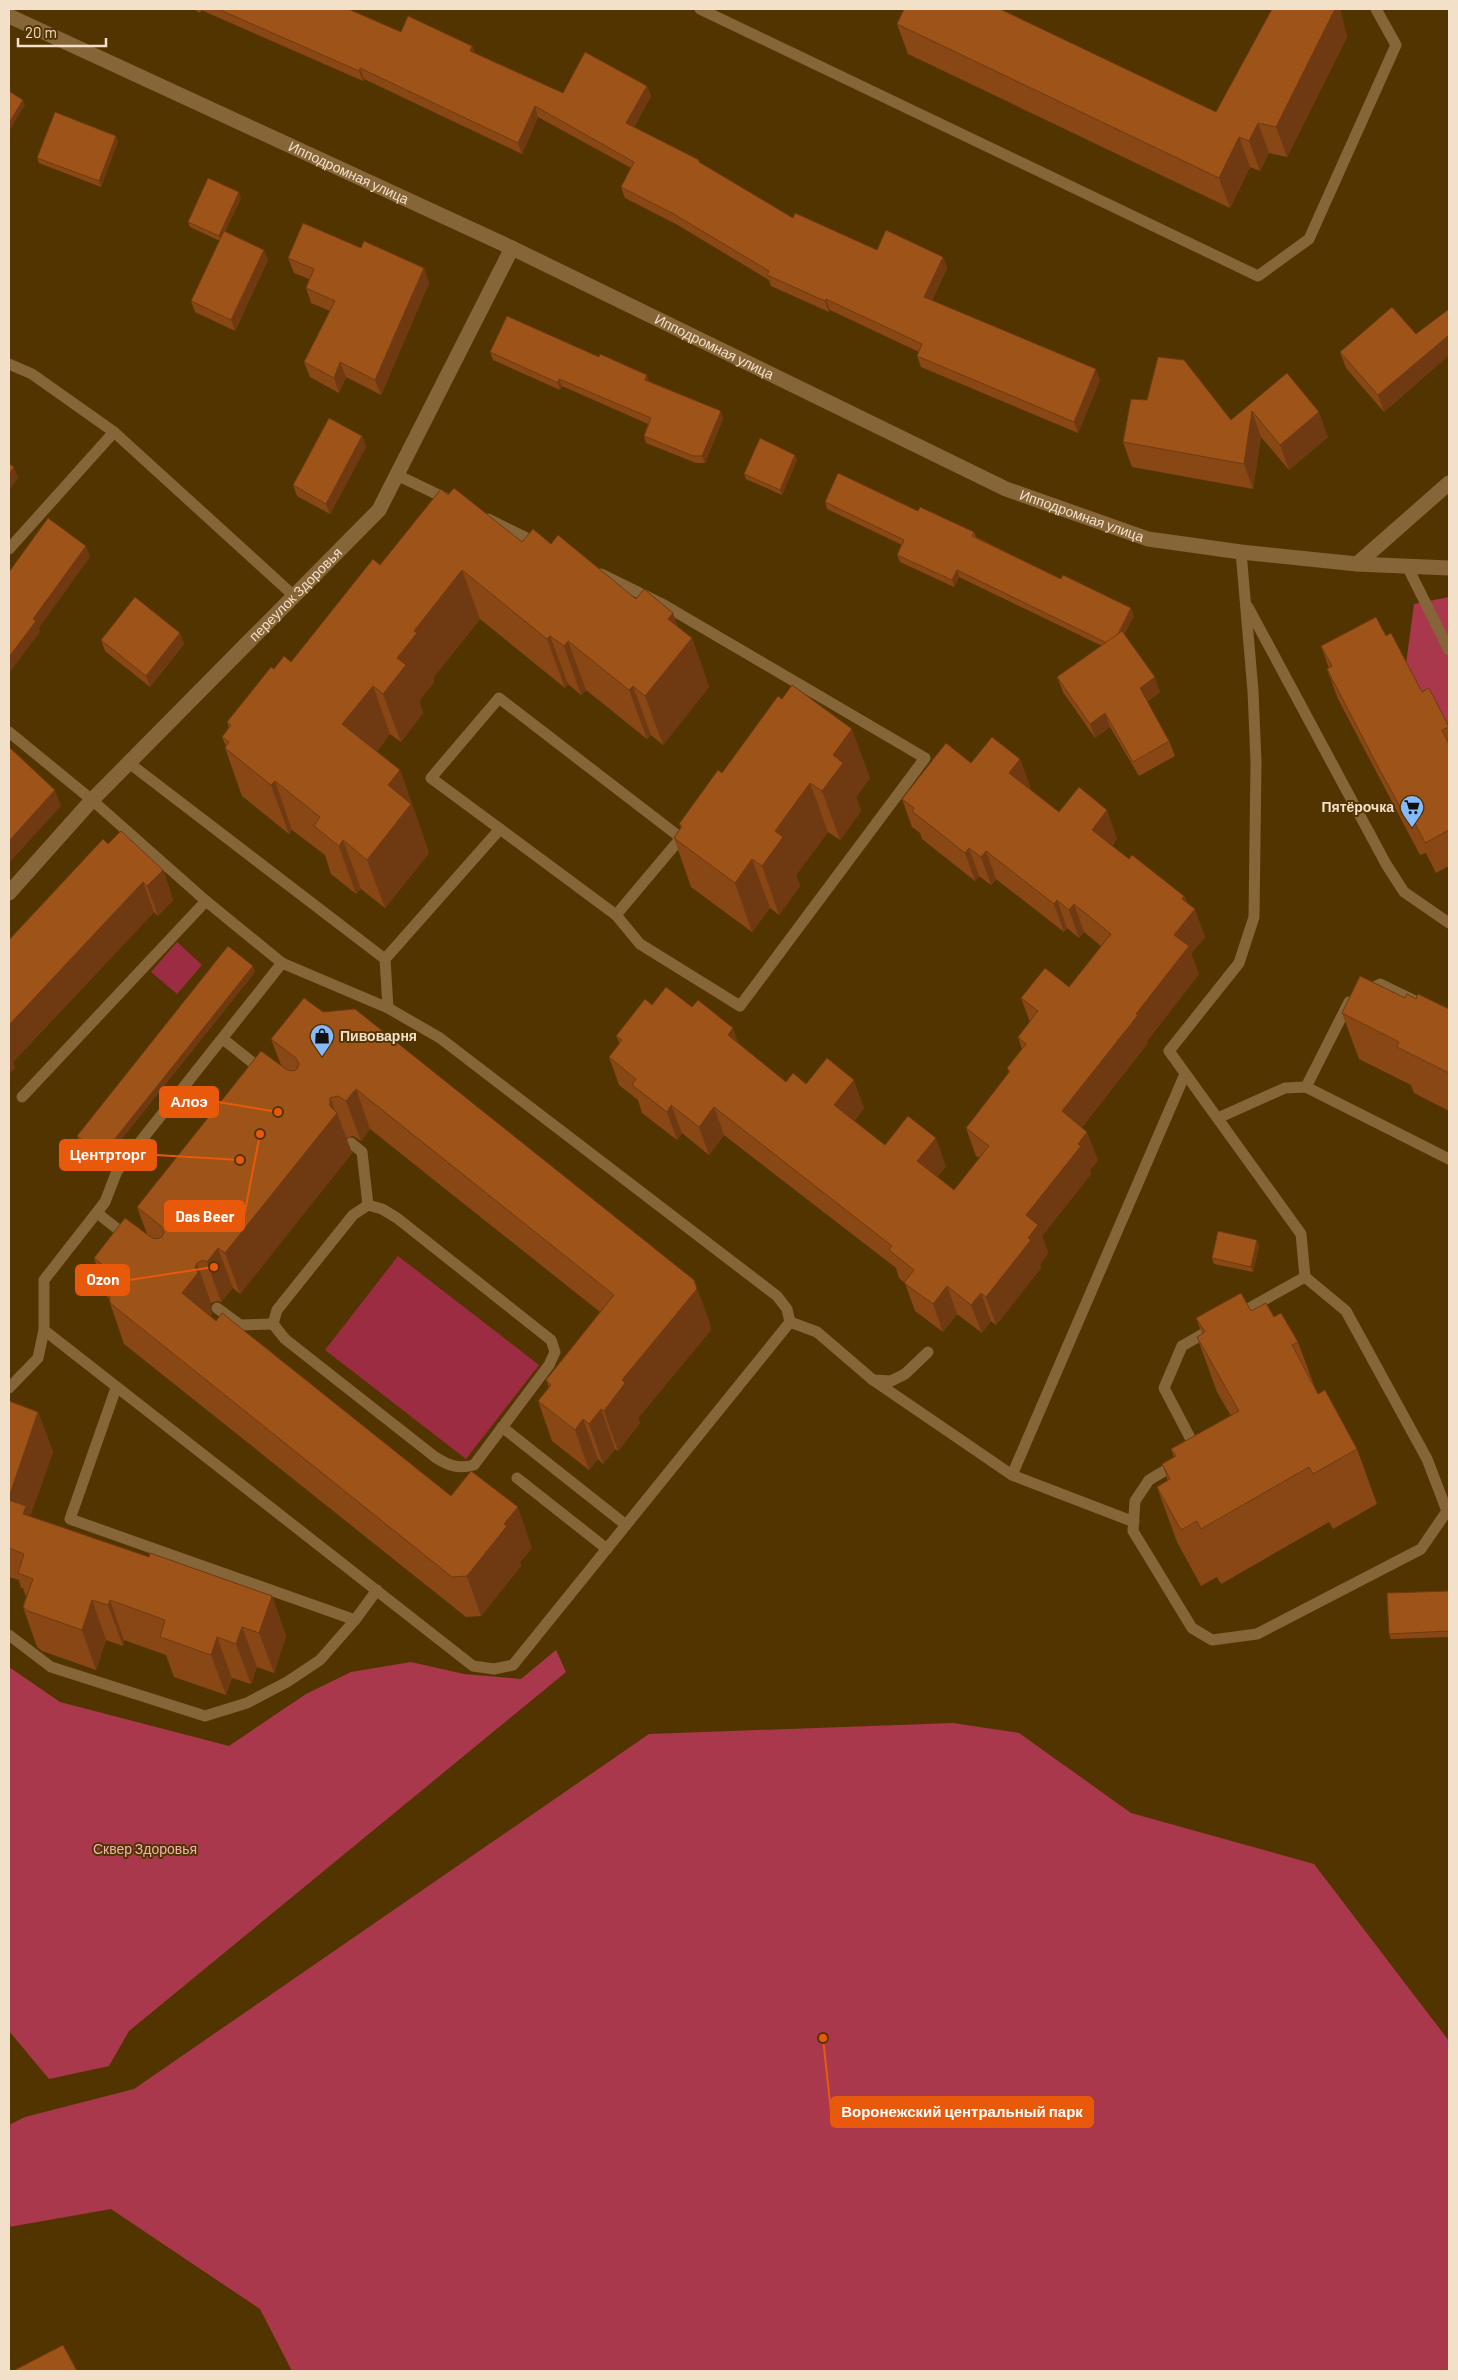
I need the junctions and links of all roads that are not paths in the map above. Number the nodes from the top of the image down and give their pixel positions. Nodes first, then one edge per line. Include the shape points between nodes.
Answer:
1 (700, 9) edge
2 (1376, 9) edge
3 (9, 16) edge
4 (512, 248) junction
5 (9, 364) edge
6 (114, 432) junction
7 (397, 475) junction
8 (1449, 483) edge
9 (459, 505) edge
10 (477, 514) edge
11 (9, 549) edge
12 (548, 549) edge
13 (1241, 552) junction
14 (1357, 564) junction
15 (1407, 566) junction
16 (1449, 568) edge
17 (593, 570) edge
18 (293, 595) junction
19 (1245, 601) junction
20 (1449, 650) edge
21 (9, 732) edge
22 (129, 763) junction
23 (92, 800) junction
24 (693, 823) edge
25 (500, 829) junction
26 (681, 838) junction
27 (9, 893) edge
28 (206, 901) junction
29 (616, 915) junction
30 (1449, 922) edge
31 (385, 959) junction
32 (282, 963) junction
33 (1423, 1005) edge
34 (388, 1008) junction
35 (223, 1040) junction
36 (1185, 1074) junction
37 (269, 1076) edge
38 (1306, 1087) junction
39 (22, 1097) dead end
40 (1218, 1118) junction
41 (351, 1143) edge
42 (1449, 1159) edge
43 (368, 1205) junction
44 (97, 1213) junction
45 (141, 1248) edge
46 (1305, 1277) junction
47 (217, 1308) dead end
48 (790, 1322) junction
49 (273, 1324) junction
50 (44, 1330) junction
51 (928, 1352) dead end
52 (873, 1380) junction
53 (9, 1388) edge
54 (116, 1388) junction
55 (502, 1427) junction
56 (1012, 1475) junction
57 (517, 1478) dead end
58 (1448, 1512) edge
59 (1134, 1522) junction
60 (626, 1525) junction
61 (607, 1549) junction
62 (377, 1590) junction
63 (355, 1620) junction
64 (9, 1635) edge

1 - 2 lane via 1258,276 1309,239 1396,45
3 - 4 street, Ипподромная улица
4 - 7 street, переулок Здоровья
4 - 13 street, Ипподромная улица via 1006,489 1148,540
5 - 6 lane via 32,374
6 - 11 lane
6 - 18 lane
7 - 9 lane
7 - 18 street, переулок Здоровья via 379,510
8 - 14 street
10 - 12 lane
13 - 14 street, Ипподромная улица
13 - 19 lane
14 - 15 street, Ипподромная улица
15 - 16 street, Ипподромная улица
15 - 20 lane
17 - 29 lane via 664,605 802,691 926,758 740,1006 640,944
18 - 22 street, переулок Здоровья
19 - 30 lane via 1386,864 1404,892
19 - 36 lane via 1254,691 1254,917 1239,963 1169,1051
21 - 23 lane
22 - 23 street, переулок Здоровья
22 - 31 lane
23 - 27 street, переулок Здоровья
23 - 28 lane
24 - 26 lane
25 - 26 lane via 431,778 499,698
25 - 29 lane
25 - 31 lane
26 - 29 lane
28 - 32 lane
28 - 39 lane
31 - 34 lane
32 - 34 lane
32 - 35 lane
33 - 38 lane via 1380,984 1350,1000
34 - 48 lane via 440,1038 777,1296 787,1308
35 - 37 lane
35 - 44 lane via 117,1171
36 - 40 lane
36 - 56 lane
38 - 40 lane via 1285,1088
38 - 42 lane
40 - 46 lane via 1301,1234
41 - 43 lane via 362,1152
43 - 49 lane via 353,1215 340,1231 277,1310
43 - 55 lane via 397,1218 551,1340 555,1352 549,1365
44 - 45 lane
44 - 50 lane via 44,1280
46 - 58 lane via 1346,1311 1427,1459
46 - 59 lane via 1182,1346 1164,1388 1197,1451 1149,1480 1135,1502
47 - 49 lane via 240,1325
48 - 52 lane via 817,1332
48 - 60 lane
49 - 55 lane via 285,1339 446,1464 460,1469 474,1465
50 - 53 lane via 38,1358
50 - 54 lane
51 - 52 lane via 905,1374 891,1381
52 - 56 lane
54 - 62 lane
54 - 63 lane via 70,1519
55 - 60 lane
56 - 59 lane
57 - 61 lane
58 - 59 lane via 1421,1548 1257,1634 1212,1640 1192,1628 1133,1531
60 - 61 lane
61 - 62 lane via 513,1665 494,1669 473,1666
62 - 63 lane
63 - 64 lane via 320,1660 303,1671 247,1703 205,1716 52,1667

